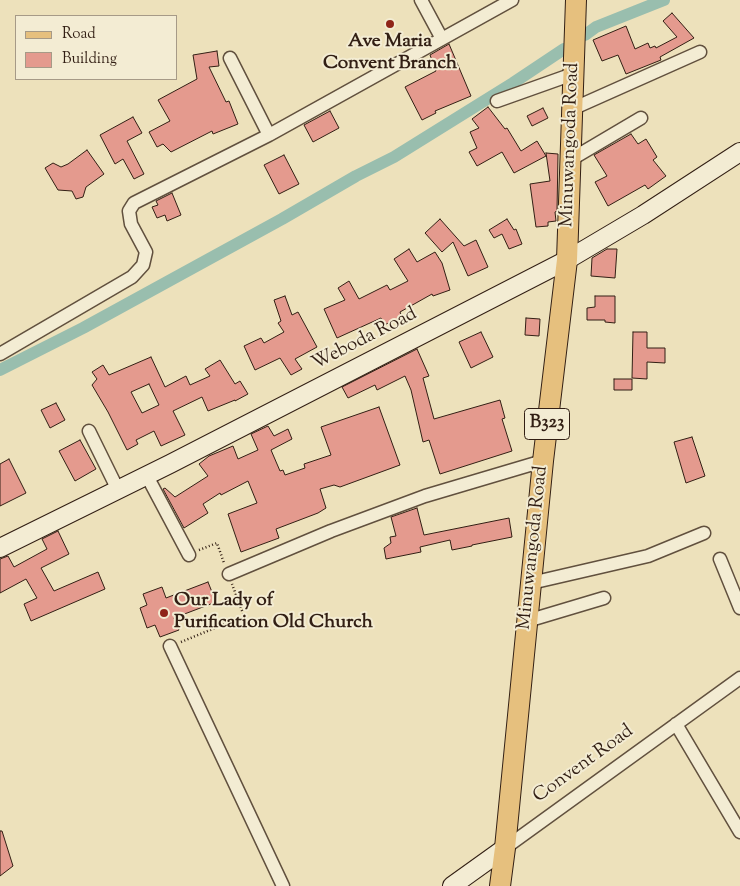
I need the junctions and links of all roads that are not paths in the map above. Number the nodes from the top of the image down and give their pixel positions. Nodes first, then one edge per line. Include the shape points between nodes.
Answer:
1 (421, 0) edge
2 (512, 0) edge
3 (576, 0) edge
4 (442, 39) junction
5 (700, 52) dead end
6 (230, 58) dead end
7 (574, 74) junction
8 (497, 101) dead end
9 (572, 110) junction
10 (642, 118) dead end
11 (269, 134) junction
12 (740, 152) edge
13 (570, 160) junction
14 (566, 260) junction
15 (0, 354) edge
16 (88, 431) dead end
17 (543, 461) junction
18 (147, 476) junction
19 (118, 490) junction
20 (704, 532) dead end
21 (0, 548) edge
22 (189, 555) road end
23 (720, 559) dead end
24 (229, 574) road end
25 (530, 583) junction
26 (604, 598) dead end
27 (740, 608) edge
28 (527, 621) junction
29 (170, 646) road end
30 (740, 678) edge
31 (676, 724) junction
32 (740, 832) edge
33 (505, 848) junction
34 (283, 886) edge
35 (452, 886) edge
36 (500, 886) edge

1 - 4 street
2 - 4 street
3 - 7 main road, Minuwangoda Road / B323
4 - 11 street
5 - 9 street
6 - 11 street
7 - 8 street
7 - 9 main road, Minuwangoda Road / B323
9 - 13 main road, Minuwangoda Road / B323
10 - 13 street
11 - 15 street via 134,202 129,211 146,252 143,265 132,277
12 - 14 street, Weboda Road
13 - 14 main road, Minuwangoda Road / B323
14 - 17 main road, Minuwangoda Road / B323
14 - 18 street, Weboda Road
16 - 19 street
17 - 24 street via 424,496
17 - 25 main road, Minuwangoda Road / B323
18 - 19 street, Weboda Road
18 - 22 street
19 - 21 street, Weboda Road
20 - 25 street via 648,556
23 - 27 street
25 - 28 main road, Minuwangoda Road / B323
26 - 28 street
28 - 33 main road, Minuwangoda Road / B323
29 - 34 street
30 - 31 street, Convent Road
31 - 32 street
31 - 33 street, Convent Road
33 - 35 street, Convent Road
33 - 36 main road, Minuwangoda Road / B323

